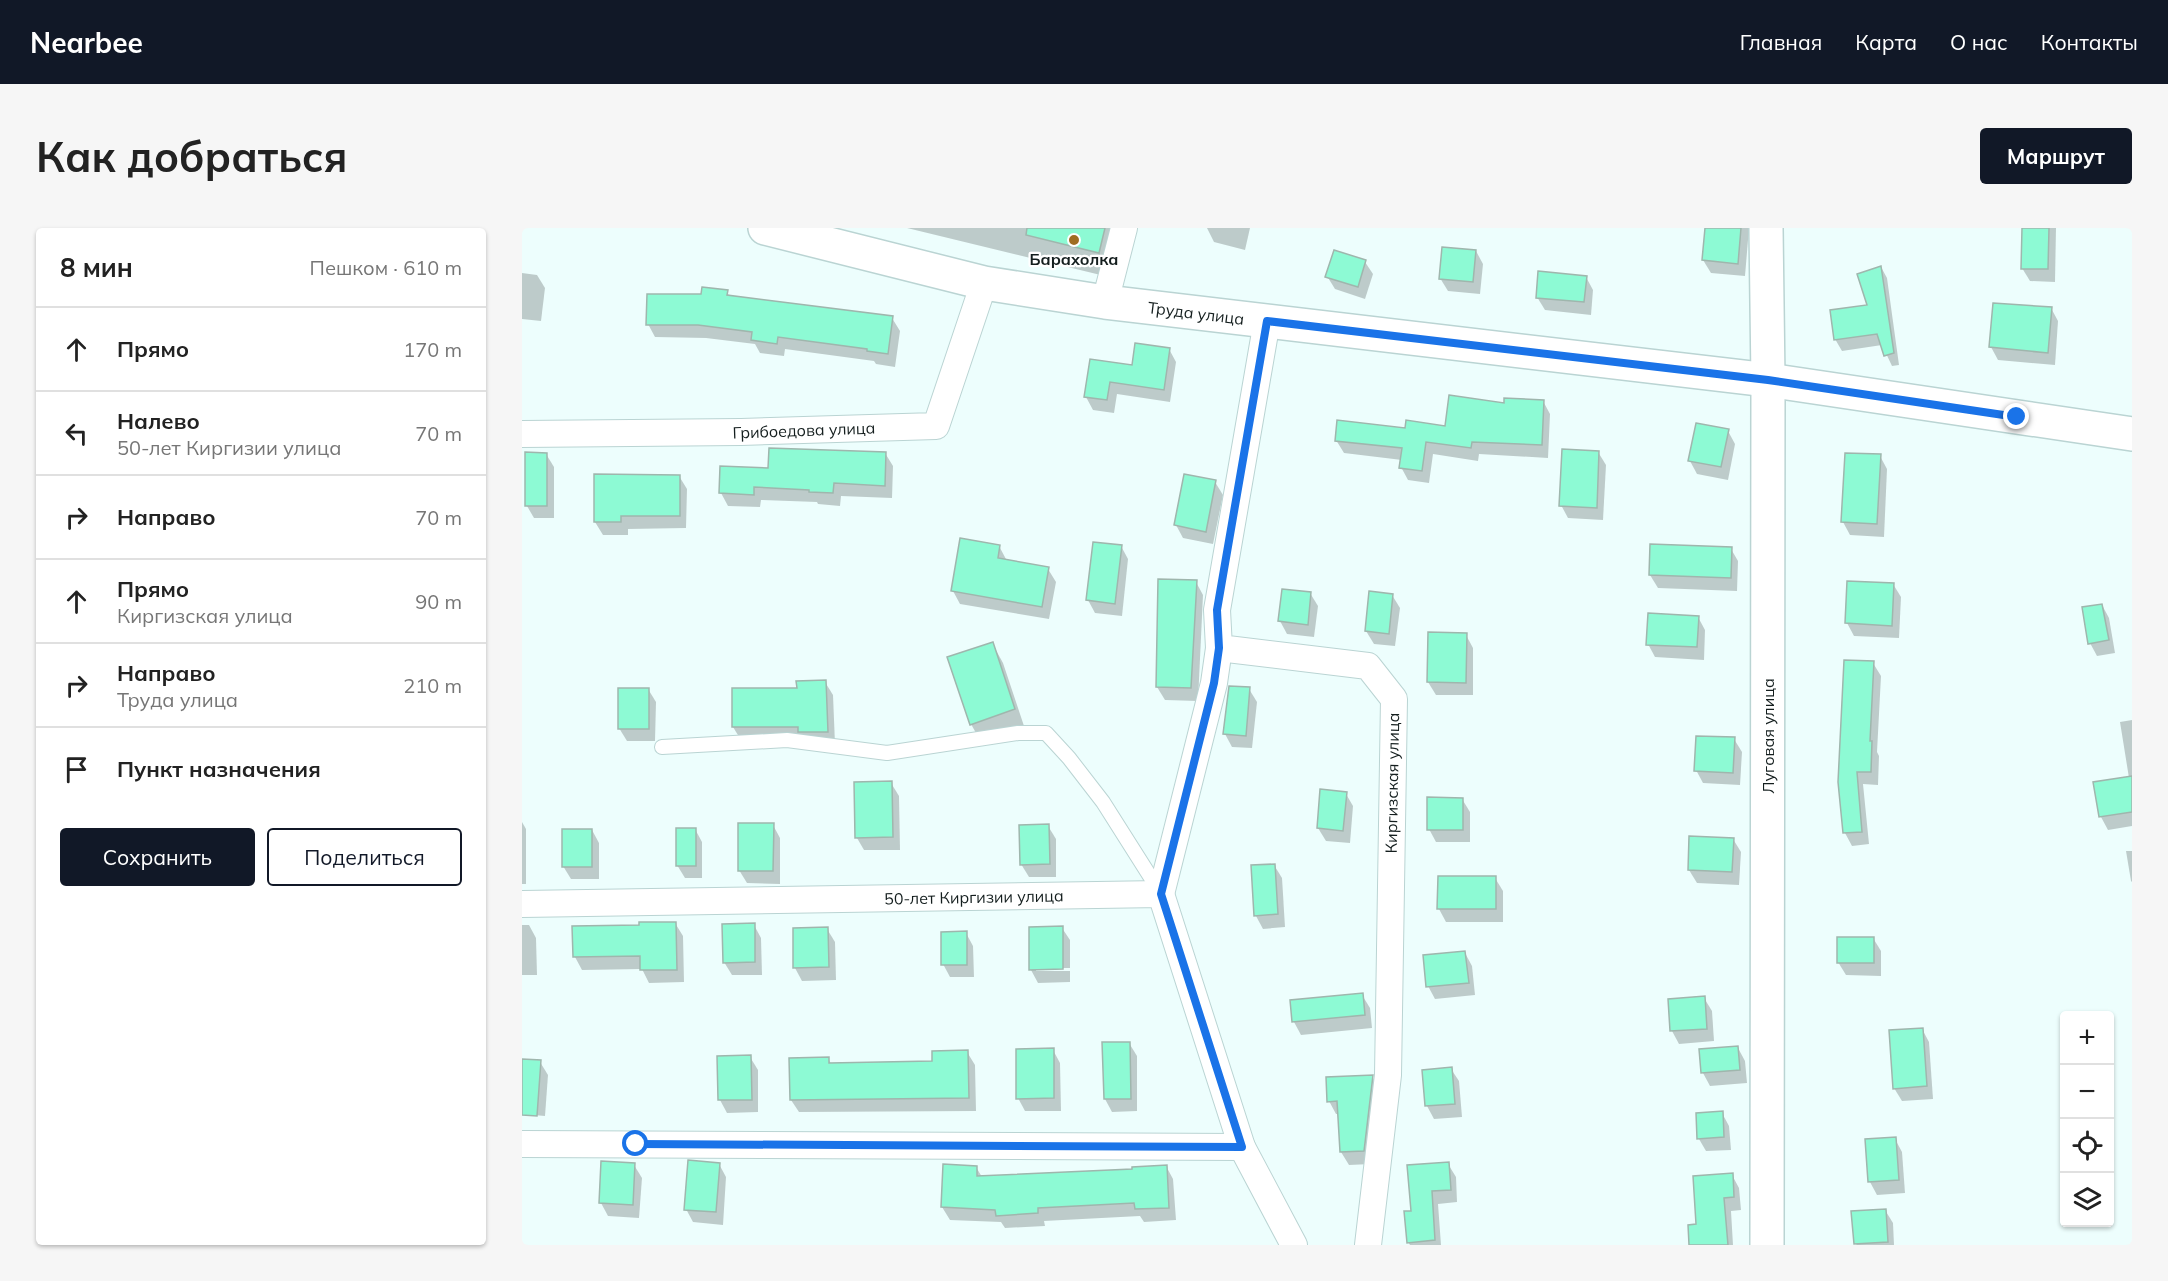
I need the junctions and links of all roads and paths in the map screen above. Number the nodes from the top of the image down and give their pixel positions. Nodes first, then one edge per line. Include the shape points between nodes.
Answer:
1 (765, 228) edge
2 (1124, 228) edge
3 (1766, 228) edge
4 (984, 283) junction
5 (1105, 302) junction
6 (1267, 321) junction
7 (1768, 380) junction
8 (522, 434) edge
9 (2132, 434) edge
10 (1219, 648) junction
11 (662, 747) dead end
12 (1161, 894) junction
13 (522, 904) edge
14 (522, 1144) edge
15 (1242, 1147) junction
16 (1294, 1245) edge
17 (1368, 1245) edge
18 (1767, 1245) edge

1 - 4 street, Труда улица
2 - 5 street
3 - 7 street, Луговая улица
4 - 5 street, Труда улица
4 - 8 street, Грибоедова улица via 936,426
5 - 6 street, Труда улица
6 - 7 street, Труда улица
6 - 10 street via 1217,610
7 - 9 street, Труда улица
7 - 18 street, Луговая улица
10 - 12 street via 1214,683
10 - 17 street, Киргизская улица via 1368,666 1394,699 1388,1075
11 - 12 lane via 787,740 887,753 1018,733 1046,733 1103,801
12 - 13 street, 50-лет Киргизии улица
12 - 15 street
14 - 15 street
15 - 16 street

